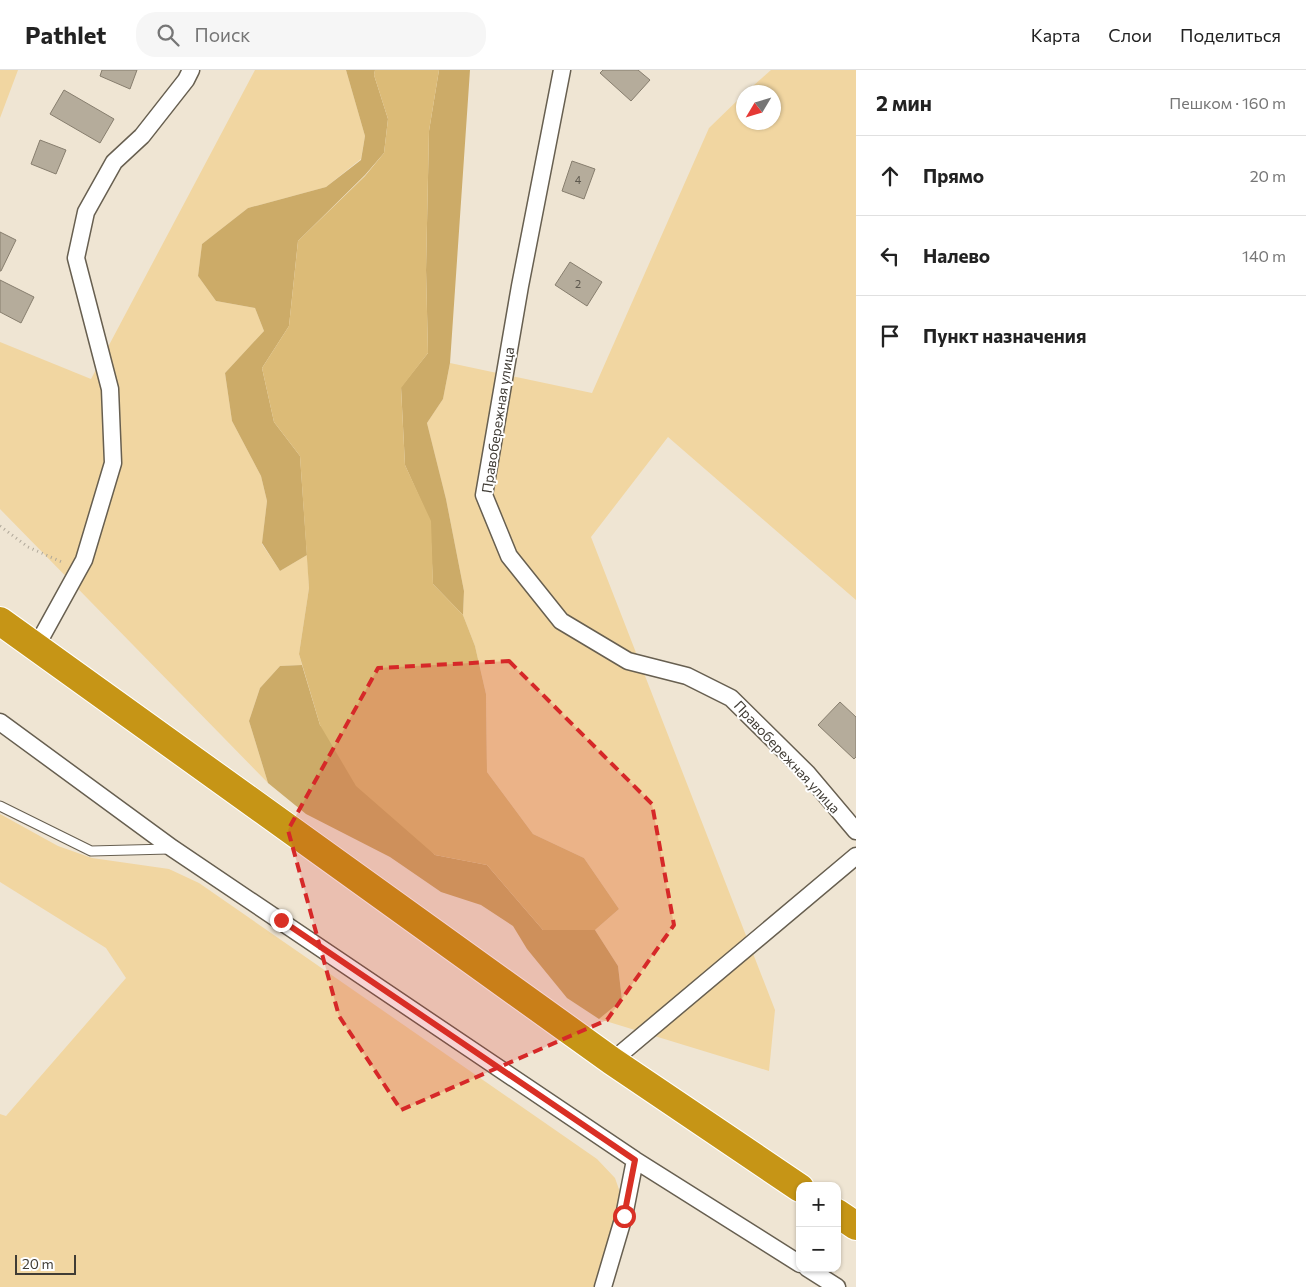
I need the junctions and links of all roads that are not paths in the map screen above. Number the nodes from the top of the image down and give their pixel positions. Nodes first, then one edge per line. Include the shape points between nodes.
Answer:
1 (191, 70) edge
2 (562, 70) edge
3 (0, 621) edge
4 (36, 647) junction
5 (0, 722) edge
6 (0, 806) edge
7 (856, 831) edge
8 (172, 848) junction
9 (856, 856) edge
10 (612, 1061) junction
11 (635, 1160) junction
12 (796, 1185) edge
13 (841, 1216) edge
14 (856, 1226) edge
15 (796, 1261) edge
16 (813, 1272) edge
17 (603, 1287) edge
18 (837, 1287) edge

1 - 4 street via 142,136 114,162 86,212 76,258 110,389 113,463 84,560
2 - 7 street, Правобережная улица via 484,495 509,556 561,621 628,661 687,676 731,698 807,773
3 - 4 highway
4 - 10 highway
5 - 8 street
6 - 8 lane via 91,851
8 - 11 street
9 - 10 street
10 - 12 highway
11 - 15 street
11 - 17 street via 624,1216
13 - 14 highway
16 - 18 street

